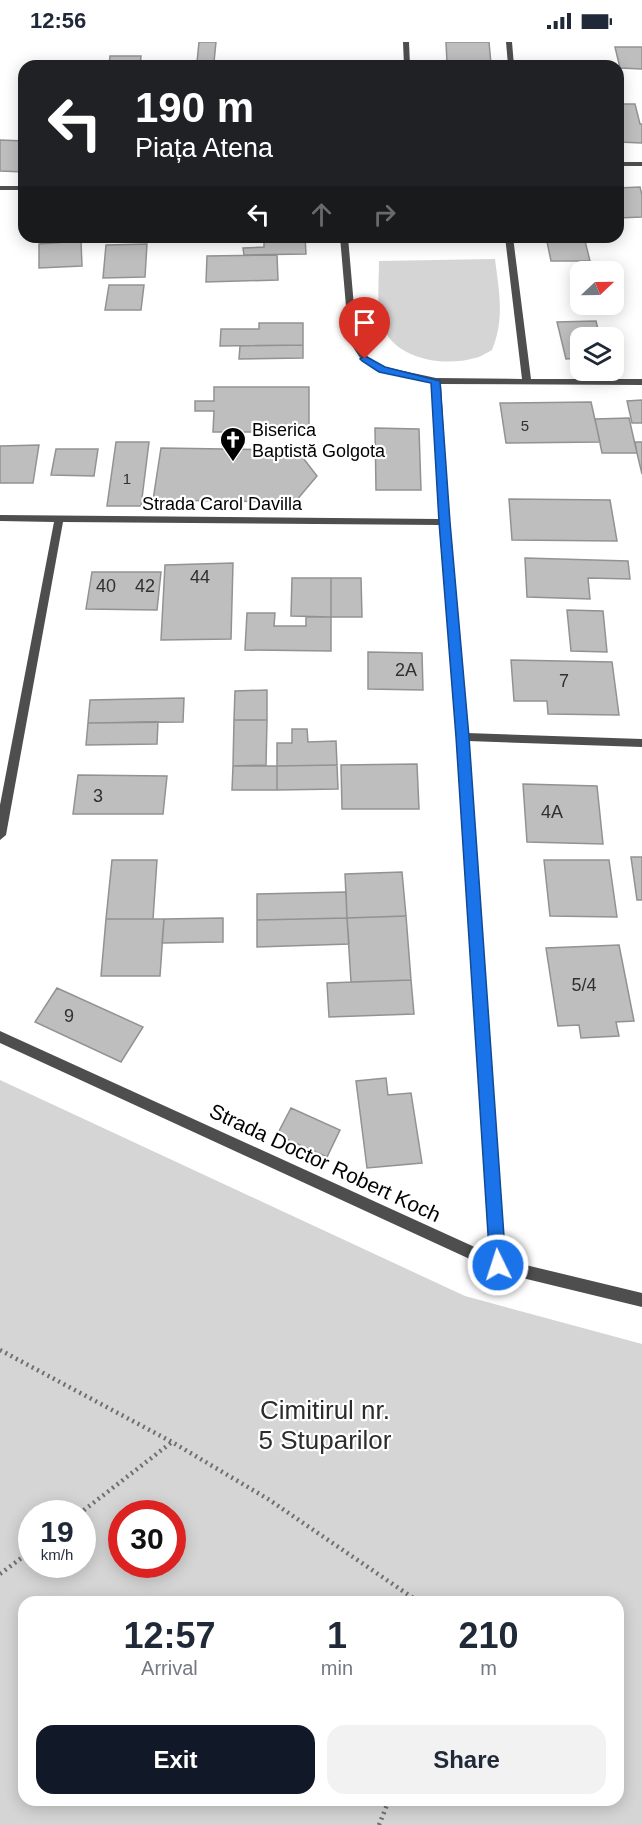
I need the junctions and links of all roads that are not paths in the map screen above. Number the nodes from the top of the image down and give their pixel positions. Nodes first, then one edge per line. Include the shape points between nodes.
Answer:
1 (406, 42) edge
2 (508, 42) edge
3 (407, 60) edge
4 (510, 60) edge
5 (624, 164) edge
6 (642, 164) edge
7 (0, 188) edge
8 (18, 189) edge
9 (345, 243) edge
10 (510, 243) edge
11 (435, 381) junction
12 (527, 382) junction
13 (642, 382) edge
14 (0, 518) edge
15 (59, 519) junction
16 (444, 522) junction
17 (462, 737) junction
18 (642, 743) edge
19 (0, 835) edge
20 (0, 1037) edge
21 (498, 1265) junction
22 (642, 1300) edge

1 - 3 street
2 - 4 street
5 - 6 street
7 - 8 street
9 - 11 street via 353,341 365,359 382,369
10 - 12 street
11 - 12 street
11 - 16 street
12 - 13 street
14 - 15 street, Strada Carol Davilla
15 - 16 street, Strada Carol Davilla
15 - 19 street
16 - 17 street
17 - 18 street
17 - 21 street
20 - 21 street, Strada Doctor Robert Koch
21 - 22 street, Strada Doctor Robert Koch

